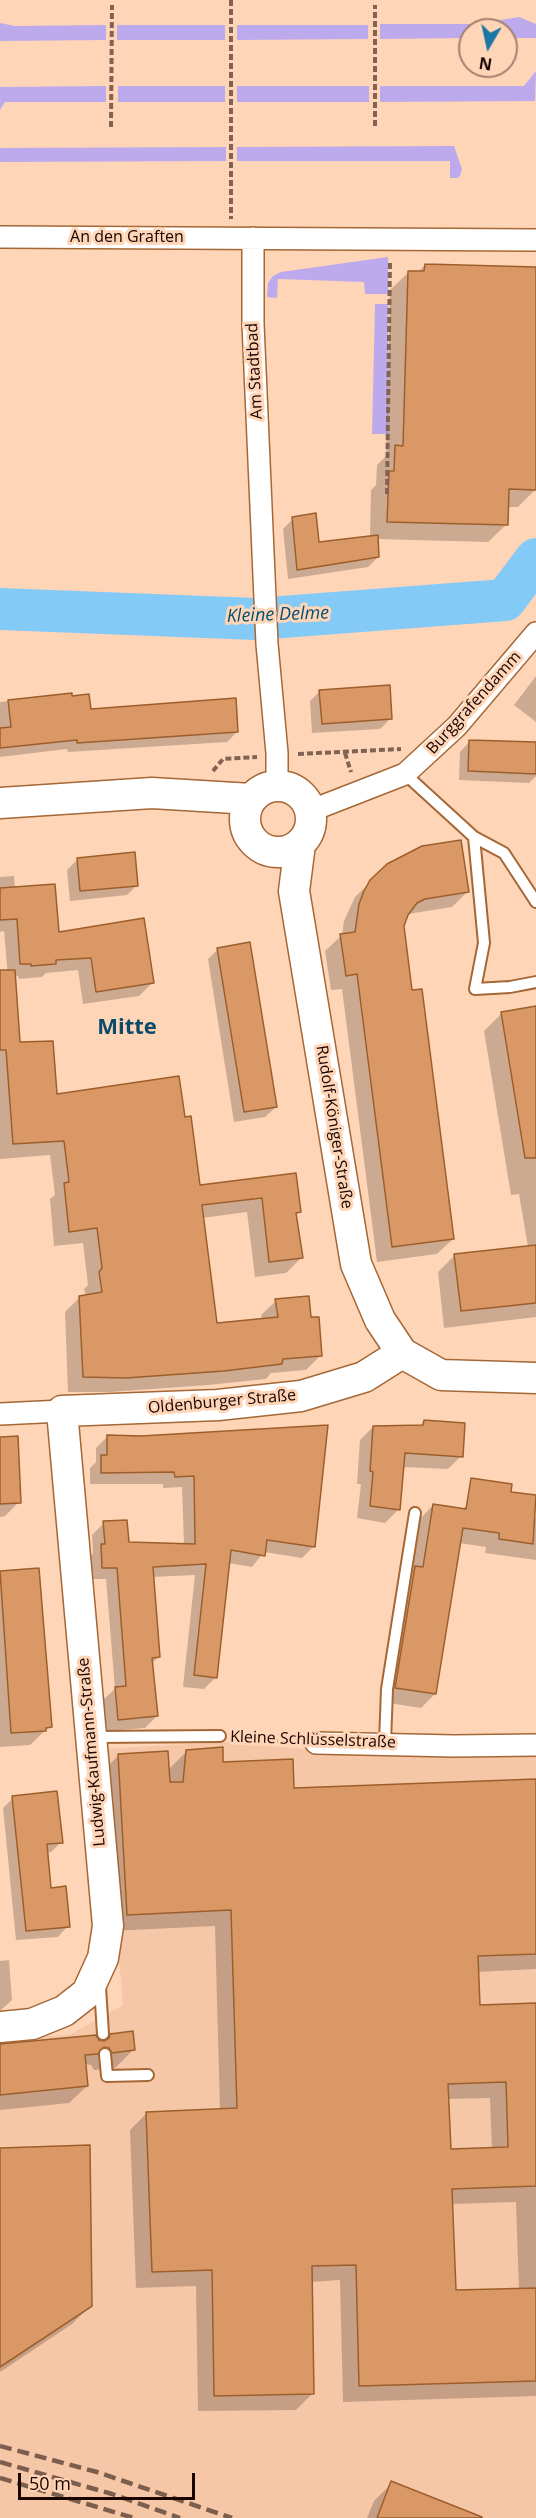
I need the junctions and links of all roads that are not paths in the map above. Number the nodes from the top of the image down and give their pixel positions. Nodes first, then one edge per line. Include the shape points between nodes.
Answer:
1 (0, 237) edge
2 (253, 238) junction
3 (536, 240) edge
4 (536, 633) edge
5 (405, 774) junction
6 (277, 786) junction
7 (0, 803) edge
8 (248, 809) junction
9 (310, 811) junction
10 (474, 837) junction
11 (300, 844) junction
12 (262, 848) junction
13 (294, 891) junction
14 (536, 902) edge
15 (536, 982) edge
16 (402, 1353) junction
17 (536, 1378) edge
18 (62, 1411) junction
19 (0, 1414) edge
20 (415, 1513) dead end
21 (220, 1736) road end
22 (91, 1737) junction
23 (316, 1743) road end
24 (385, 1743) junction
25 (536, 1745) edge
26 (99, 1969) junction
27 (0, 2027) edge
28 (103, 2034) dead end
29 (105, 2054) dead end
30 (148, 2075) dead end

1 - 2 street, An den Graften
2 - 3 street
2 - 6 street, Am Stadtbad via 252,309
4 - 5 street, Burggrafendamm via 457,726
5 - 9 street, Burggrafendamm
5 - 10 lane
6 - 8 main road via 266,788
6 - 9 main road via 296,791
7 - 8 main road via 152,793
8 - 12 main road via 248,833
9 - 11 main road, Rudolf-Königer-Straße via 308,832
10 - 14 lane via 504,853
10 - 15 lane via 484,943 475,989
11 - 12 main road via 285,851
11 - 13 main road, Rudolf-Königer-Straße
12 - 13 main road via 277,874
13 - 16 main road, Rudolf-Königer-Straße via 356,1264 380,1320
16 - 17 main road via 441,1375
16 - 18 main road, Oldenburger Straße via 364,1377 301,1396 218,1406
18 - 19 street, Oldenburger Straße
18 - 22 main road, Ludwig-Kaufmann-Straße
20 - 24 lane via 387,1689
21 - 22 lane, Kleine Schlüsselstraße
22 - 26 main road, Ludwig-Kaufmann-Straße via 108,1926
23 - 24 street, Kleine Schlüsselstraße
24 - 25 street, Kleine Schlüsselstraße
26 - 27 main road, Ludwig-Kaufmann-Straße via 87,1993 64,2011 32,2024
26 - 28 lane
29 - 30 lane via 107,2076

